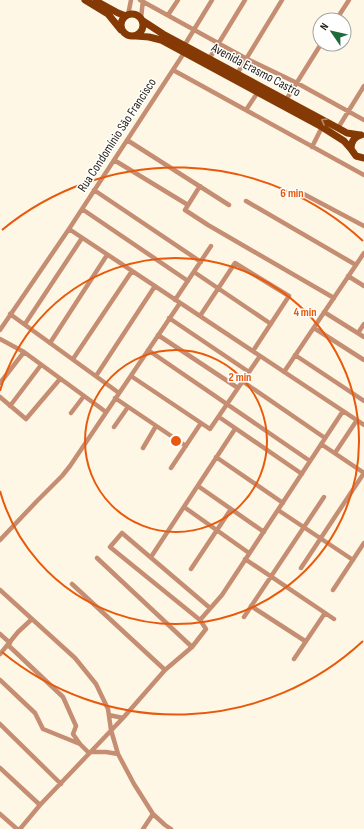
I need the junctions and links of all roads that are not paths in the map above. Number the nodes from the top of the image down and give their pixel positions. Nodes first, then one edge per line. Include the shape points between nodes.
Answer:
1 (85, 0) edge
2 (94, 0) edge
3 (131, 0) edge
4 (142, 0) edge
5 (178, 0) edge
6 (212, 0) edge
7 (245, 0) edge
8 (282, 0) edge
9 (349, 0) edge
10 (341, 12) edge
11 (168, 15) junction
12 (127, 16) junction
13 (142, 20) junction
14 (194, 30) junction
15 (122, 31) junction
16 (136, 36) junction
17 (218, 43) junction
18 (184, 49) junction
19 (317, 52) edge
20 (209, 59) junction
21 (247, 59) junction
22 (173, 70) junction
23 (238, 74) junction
24 (297, 83) junction
25 (364, 86) edge
26 (258, 92) junction
27 (286, 100) junction
28 (246, 110) junction
29 (348, 111) junction
30 (364, 120) edge
31 (322, 127) junction
32 (338, 128) junction
33 (362, 135) edge
34 (127, 140) junction
35 (312, 147) junction
36 (351, 149) junction
37 (364, 158) edge
38 (114, 160) junction
39 (364, 175) edge
40 (200, 186) junction
41 (94, 190) junction
42 (298, 191) dead end
43 (246, 201) dead end
44 (229, 205) dead end
45 (187, 208) junction
46 (82, 209) junction
47 (364, 226) edge
48 (69, 229) junction
49 (82, 238) junction
50 (211, 246) dead end
51 (364, 253) edge
52 (107, 255) junction
53 (200, 262) junction
54 (356, 265) junction
55 (132, 271) junction
56 (194, 272) junction
57 (348, 276) junction
58 (188, 281) junction
59 (155, 286) junction
60 (364, 286) edge
61 (218, 288) junction
62 (334, 298) junction
63 (177, 301) junction
64 (324, 312) junction
65 (10, 314) junction
66 (200, 316) junction
67 (169, 318) junction
68 (25, 324) junction
69 (271, 324) junction
70 (364, 324) edge
71 (314, 328) junction
72 (0, 330) edge
73 (358, 334) junction
74 (158, 335) junction
75 (364, 337) edge
76 (0, 339) edge
77 (50, 343) junction
78 (148, 350) junction
79 (253, 351) junction
80 (24, 352) junction
81 (295, 355) junction
82 (260, 356) junction
83 (73, 359) junction
84 (364, 360) edge
85 (41, 365) junction
86 (249, 372) junction
87 (284, 372) junction
88 (96, 376) junction
89 (131, 376) junction
90 (60, 379) junction
91 (242, 382) junction
92 (0, 383) edge
93 (238, 388) junction
94 (119, 393) junction
95 (84, 396) junction
96 (0, 397) edge
97 (115, 398) junction
98 (364, 402) edge
99 (228, 404) junction
100 (10, 406) junction
101 (128, 406) junction
102 (343, 411) junction
103 (106, 412) junction
104 (70, 414) dead end
105 (219, 417) junction
106 (357, 420) junction
107 (201, 423) junction
108 (364, 425) edge
109 (156, 426) junction
110 (114, 427) dead end
111 (235, 429) junction
112 (326, 438) junction
113 (321, 444) junction
114 (186, 446) junction
115 (143, 448) dead end
116 (335, 453) junction
117 (216, 457) junction
118 (310, 461) junction
119 (171, 468) dead end
120 (302, 474) junction
121 (364, 474) edge
122 (198, 486) junction
123 (324, 497) dead end
124 (283, 503) junction
125 (184, 507) junction
126 (231, 509) junction
127 (278, 510) junction
128 (304, 527) junction
129 (216, 530) junction
130 (264, 532) junction
131 (321, 539) junction
132 (0, 540) edge
133 (364, 543) edge
134 (249, 553) junction
135 (151, 557) junction
136 (97, 558) dead end
137 (245, 559) junction
138 (353, 560) junction
139 (301, 568) dead end
140 (191, 569) dead end
141 (271, 577) junction
142 (72, 584) dead end
143 (0, 590) edge
144 (333, 590) dead end
145 (252, 606) junction
146 (210, 608) junction
147 (325, 613) junction
148 (244, 617) dead end
149 (32, 619) junction
150 (334, 619) dead end
151 (200, 620) junction
152 (0, 634) edge
153 (305, 641) junction
154 (9, 644) junction
155 (192, 647) junction
156 (0, 654) edge
157 (294, 659) dead end
158 (165, 670) junction
159 (0, 680) edge
160 (109, 715) junction
161 (123, 718) junction
162 (0, 724) edge
163 (111, 730) junction
164 (80, 744) junction
165 (89, 752) junction
166 (118, 754) junction
167 (0, 768) edge
168 (61, 784) junction
169 (40, 806) junction
170 (0, 814) edge
171 (152, 814) junction
172 (17, 829) edge
173 (20, 829) edge
174 (143, 829) edge
175 (172, 829) edge

1 - 15 main road via 108,14
2 - 12 main road
3 - 12 street
4 - 11 street
4 - 13 street
5 - 11 street
6 - 14 street, Rua Condomínio São Francisco
7 - 17 street
8 - 21 street
9 - 10 street
11 - 14 street
12 - 13 main road via 135,14
12 - 15 main road via 121,23
13 - 16 main road via 142,32
13 - 18 main road, Avenida Erasmo Castro
14 - 17 street
14 - 18 street, Rua Condomínio São Francisco
15 - 16 main road via 128,36
16 - 18 main road, Avenida Erasmo Castro via 161,40
17 - 20 street
17 - 21 street
18 - 20 main road, Avenida Erasmo Castro
18 - 22 street, Rua Condomínio São Francisco
18 - 26 main road, Avenida Erasmo Castro
19 - 24 street
20 - 23 main road, Avenida Erasmo Castro
21 - 23 street
21 - 24 street
22 - 28 street
22 - 34 street, Rua Condomínio São Francisco
23 - 27 main road, Avenida Erasmo Castro
24 - 27 street
24 - 29 street
25 - 29 street
26 - 28 street
26 - 31 main road, Avenida Erasmo Castro
32 -> 27 main road, Avenida Erasmo Castro
28 - 35 street
29 - 30 street
29 - 32 street
31 - 35 street
31 - 36 main road, Avenida Erasmo Castro via 344,141
32 - 33 main road, Avenida Erasmo Castro via 347,133
33 - 36 main road via 353,140
34 - 38 street, Rua Condomínio São Francisco
34 - 40 street
35 - 39 street
36 - 37 main road, Avenida Erasmo Castro via 356,156
38 - 41 street, Rua Condomínio São Francisco
38 - 45 street
40 - 44 street
40 - 45 street
41 - 46 street, Rua Condomínio São Francisco
41 - 53 street
42 - 47 street
43 - 54 street
45 - 62 street via 220,232
46 - 48 street, Rua Condomínio São Francisco
46 - 58 street
48 - 49 street
48 - 65 street, Rua Condomínio São Francisco
49 - 52 street
49 - 68 street
50 - 53 street
51 - 54 street
52 - 55 street
52 - 77 street
53 - 56 street
54 - 57 street
55 - 59 street
55 - 83 street
56 - 58 street
56 - 61 street
57 - 60 street
57 - 62 street
58 - 63 street
59 - 63 street
59 - 88 street
61 - 66 street
61 - 69 street
61 - 69 street via 235,263 289,296
62 - 64 street
63 - 66 street
63 - 67 street
64 - 71 street
64 - 73 street
65 - 68 street
65 - 72 street, Rua Condomínio São Francisco
66 - 79 street
67 - 74 street
67 - 86 street
68 - 77 street
69 - 79 street
70 - 73 street
71 - 81 street
71 - 84 street
73 - 75 street
74 - 78 street
74 - 93 street
76 - 80 street
77 - 83 street
78 - 89 street
78 - 99 street
79 - 82 street
80 - 85 street
80 - 92 street
81 - 87 street
81 - 98 street
82 - 86 street
82 - 87 street
83 - 88 street
85 - 90 street
85 - 100 street
86 - 91 street
87 - 102 street
88 - 94 street
89 - 94 street
89 - 107 street
90 - 95 street
90 - 100 street via 26,419
91 - 93 street
91 - 112 street
93 - 99 street
94 - 97 street
95 - 103 street
95 - 104 street
96 - 100 street
97 - 101 street
97 - 103 street
99 - 105 street
99 - 118 street
101 - 109 street
101 - 110 street
102 - 106 street
102 - 112 street
103 - 132 street via 62,476
105 - 107 street via 210,429
105 - 111 street
106 - 108 street
106 - 116 street
107 - 114 street
109 - 114 street
109 - 115 street
111 - 117 street
111 - 120 street
112 - 113 street
113 - 116 street
113 - 118 street
114 - 119 street
116 - 121 street
117 - 122 street
117 - 124 street
118 - 120 street
120 - 124 street
121 - 131 street
122 - 125 street
122 - 126 street
123 - 128 street
124 - 127 street
125 - 129 street
125 - 135 street
126 - 129 street
126 - 130 street
127 - 128 street
127 - 130 street
128 - 131 street
128 - 141 street
129 - 134 street
129 - 140 street
130 - 134 street
131 - 138 street
131 - 139 street
133 - 138 street
134 - 137 street
135 - 146 street
135 - 151 street via 122,533 110,547
136 - 155 street
137 - 141 street
137 - 146 street via 222,595
138 - 144 street
141 - 145 street
141 - 147 street
142 - 158 street
143 - 149 street
145 - 148 street
145 - 153 street
146 - 151 street
147 - 150 street
147 - 153 street
149 - 154 street
149 - 160 street via 74,658 96,684
151 - 155 street via 206,629
152 - 154 street
153 - 157 street
154 - 156 street
154 - 164 street via 63,696 76,726 73,734
155 - 158 street
158 - 161 street
159 - 164 street via 35,713 43,729
160 - 161 street
160 - 163 street
161 - 163 street
162 - 168 street
163 - 165 street
163 - 166 street
164 - 165 street
165 - 166 street
165 - 168 street
166 - 171 street
167 - 169 street
168 - 169 street
169 - 173 street
170 - 172 street
171 - 174 street
171 - 175 street

